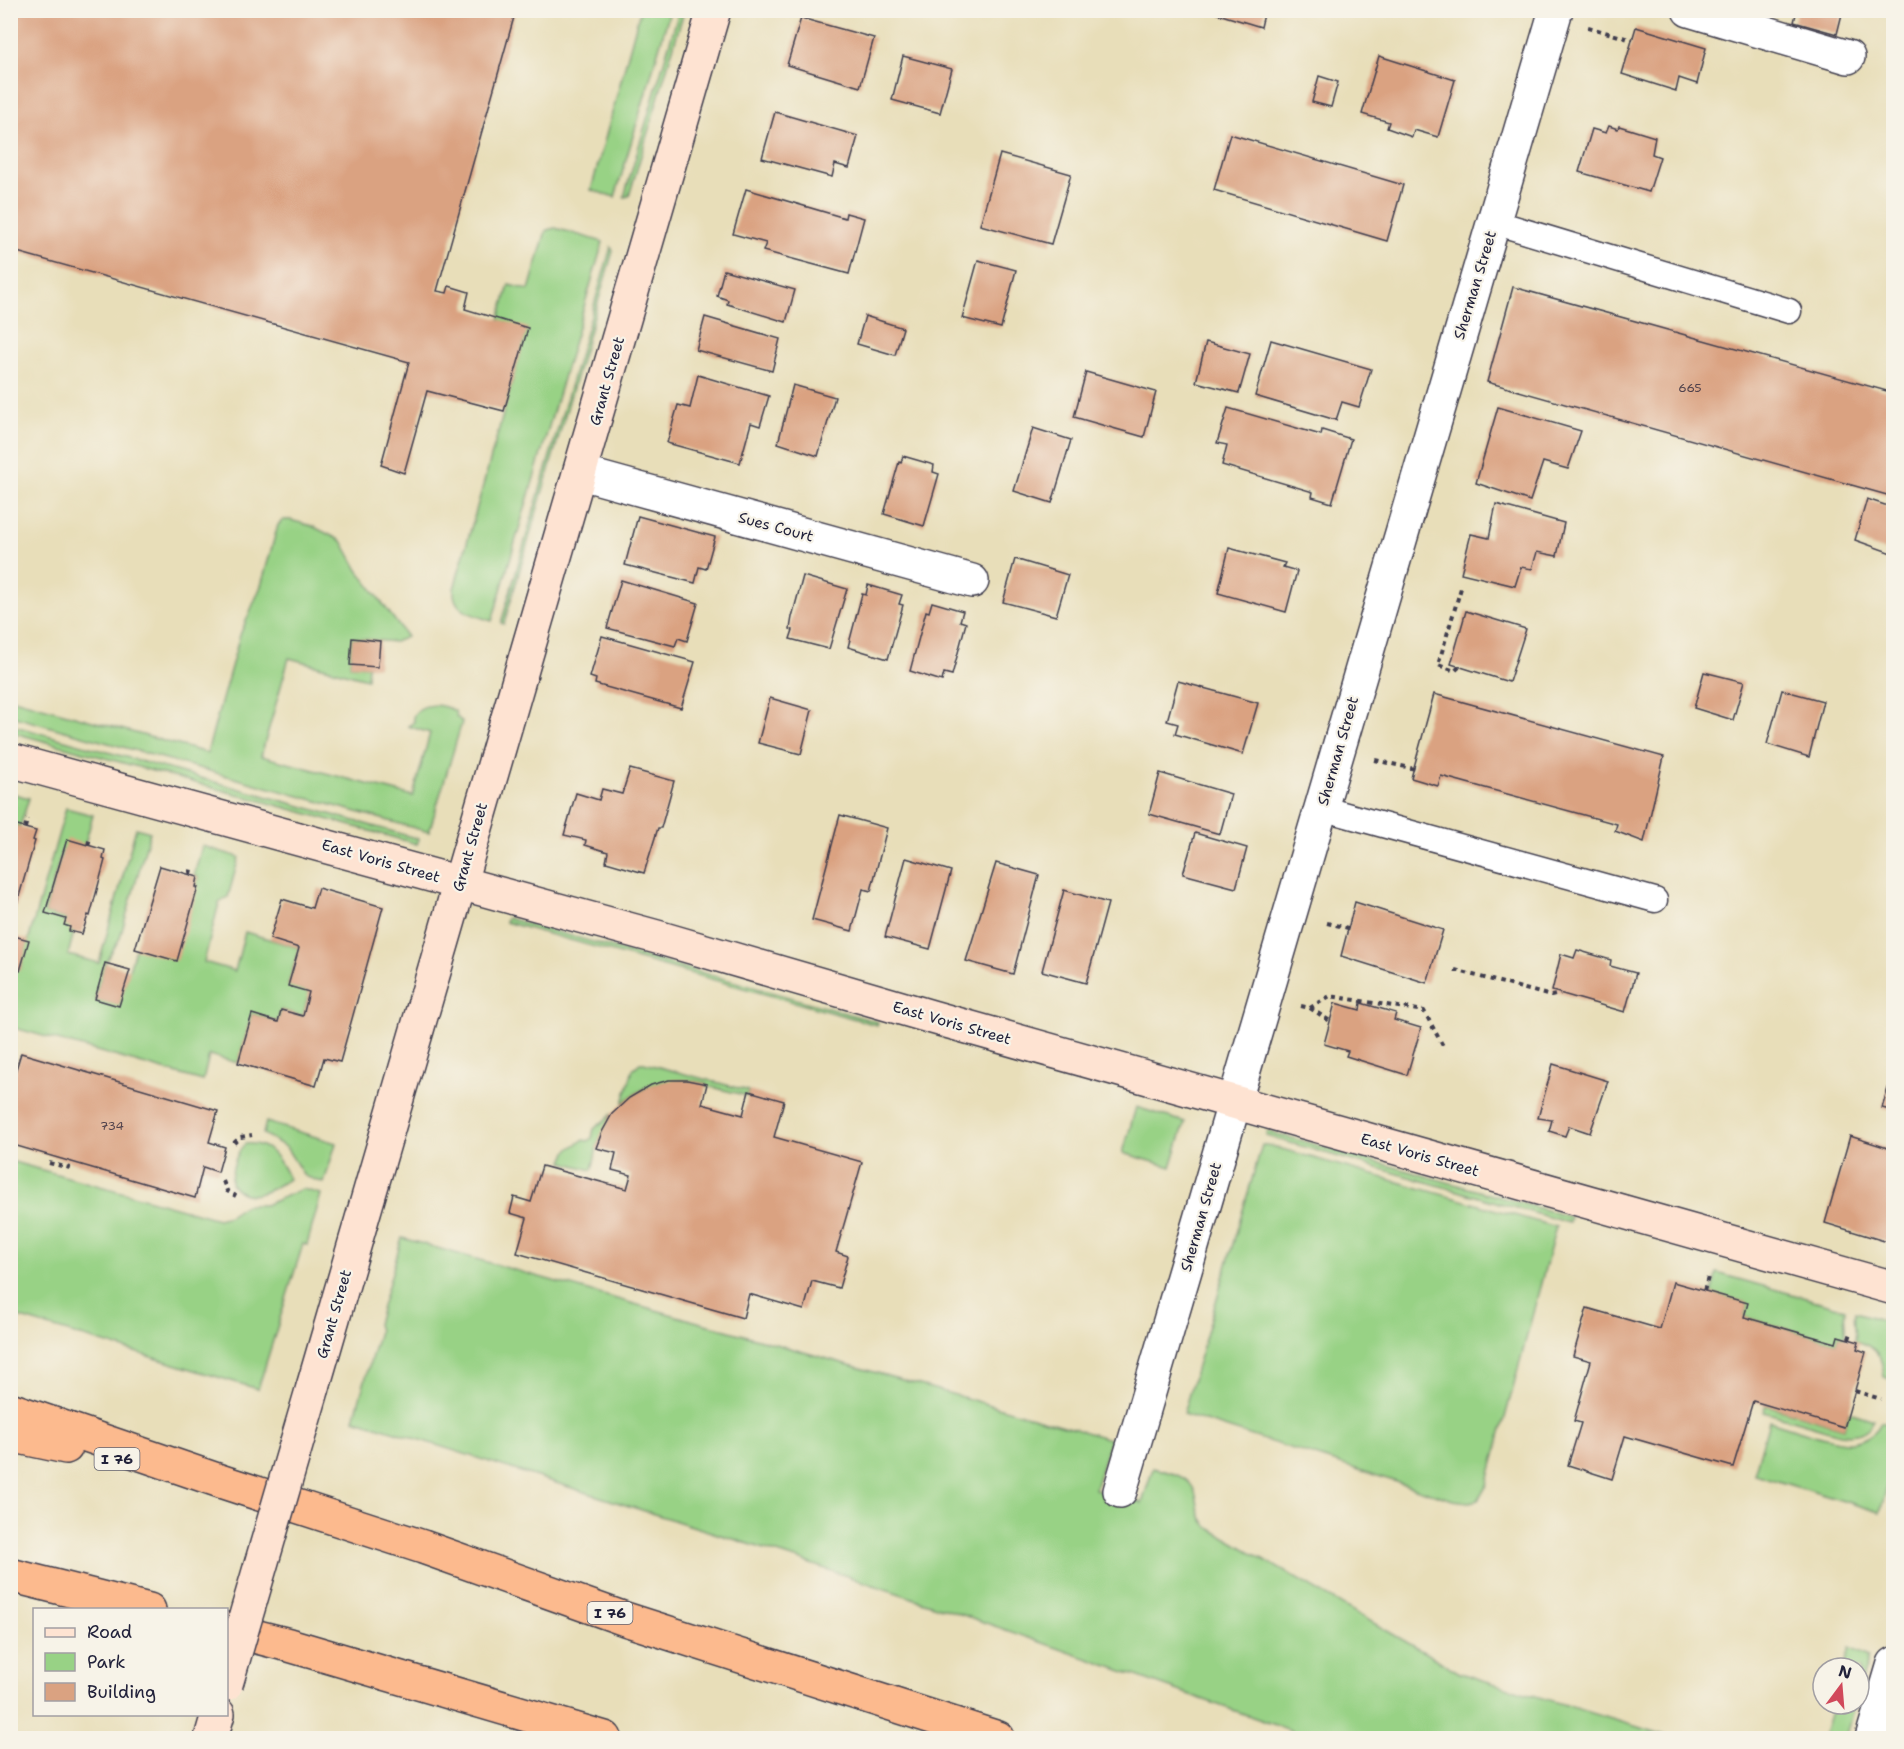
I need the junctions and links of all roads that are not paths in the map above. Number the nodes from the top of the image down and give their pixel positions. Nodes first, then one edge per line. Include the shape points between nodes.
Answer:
1 (714, 10) edge
2 (1556, 10) edge
3 (1689, 10) edge
4 (1848, 57) dead end
5 (1494, 222) junction
6 (1789, 311) dead end
7 (581, 472) junction
8 (972, 581) dead end
9 (10, 760) edge
10 (1321, 807) junction
11 (460, 884) junction
12 (1655, 900) dead end
13 (1235, 1102) junction
14 (1893, 1288) edge
15 (10, 1409) edge
16 (10, 1435) edge
17 (223, 1482) junction
18 (1120, 1491) dead end
19 (10, 1575) edge
20 (141, 1608) edge
21 (228, 1630) edge
22 (1893, 1664) edge
23 (228, 1677) edge
24 (217, 1716) edge
25 (211, 1738) edge
26 (605, 1738) edge
27 (998, 1738) edge
28 (1872, 1738) edge

1 - 7 street, Grant Street
2 - 5 street, Sherman Street
3 - 4 street
5 - 6 lane
5 - 10 street, Sherman Street
7 - 8 street, Sues Court
7 - 11 street, Grant Street
9 - 11 street, East Voris Street
10 - 12 lane
10 - 13 street, Sherman Street
11 - 13 street, East Voris Street
11 - 23 street, Grant Street, bridge
13 - 14 street, East Voris Street
13 - 18 street, Sherman Street
15 - 17 highway
16 - 17 highway, I 76
17 - 27 highway, I 76 via 625,1619
19 - 20 highway
21 - 26 highway
22 - 28 street
24 - 25 street

